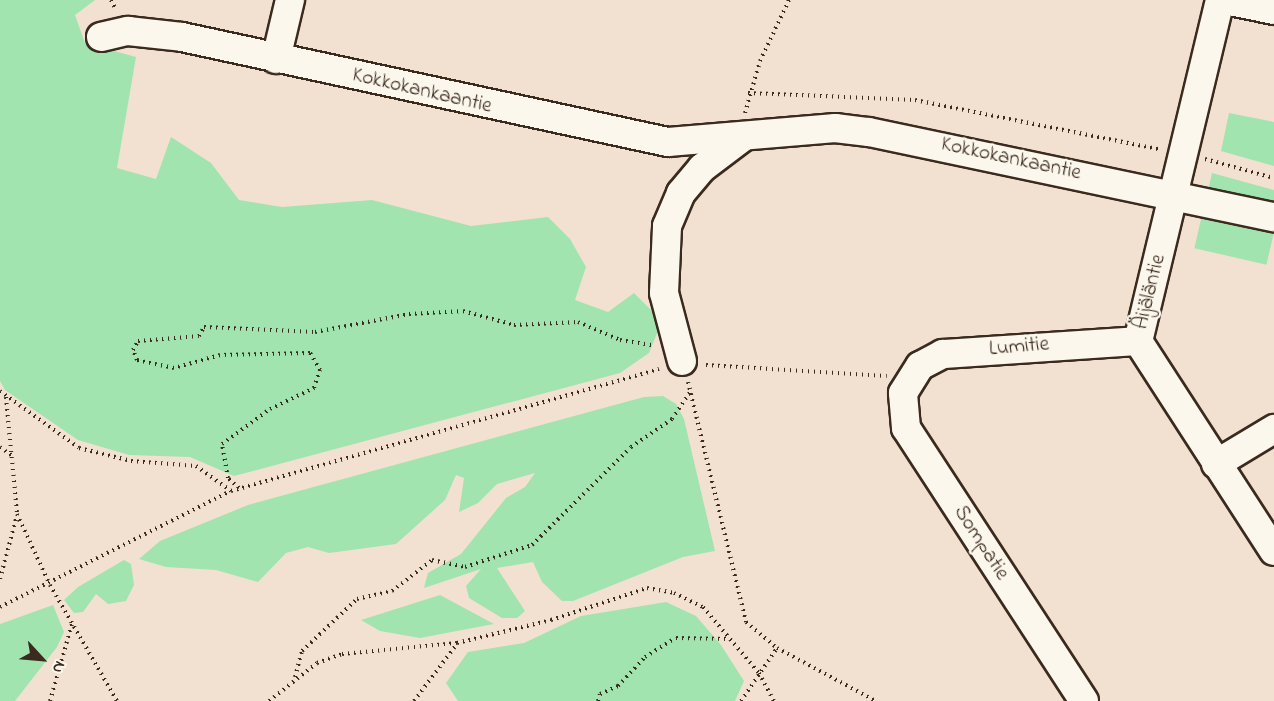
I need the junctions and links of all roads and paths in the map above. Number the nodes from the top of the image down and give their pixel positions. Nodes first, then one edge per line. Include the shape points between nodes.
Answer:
1 (290, 0) edge
2 (789, 0) edge
3 (1220, 0) edge
4 (1225, 0) edge
5 (1274, 10) edge
6 (101, 37) dead end
7 (276, 59) junction
8 (748, 93) junction
9 (744, 136) junction
10 (1186, 155) junction
11 (1274, 178) edge
12 (1176, 193) junction
13 (1274, 217) edge
14 (1138, 341) junction
15 (682, 361) junction
16 (909, 377) junction
17 (0, 391) edge
18 (690, 392) junction
19 (6, 397) junction
20 (1274, 429) edge
21 (0, 447) edge
22 (11, 455) junction
23 (1216, 464) junction
24 (239, 488) junction
25 (231, 491) junction
26 (17, 514) junction
27 (1274, 551) edge
28 (0, 579) edge
29 (50, 585) junction
30 (0, 607) edge
31 (72, 624) junction
32 (730, 639) junction
33 (458, 643) junction
34 (777, 648) junction
35 (759, 673) junction
36 (295, 678) junction
37 (50, 701) edge
38 (117, 701) edge
39 (269, 701) edge
40 (414, 701) edge
41 (598, 701) edge
42 (741, 701) edge
43 (774, 701) edge
44 (876, 701) edge
45 (1084, 701) edge

1 - 7 street
2 - 8 path
3 - 10 street, Äijäläntie
4 - 5 street
6 - 7 street, Kokkokankaantie via 128,31 182,37
7 - 9 street, Kokkokankaantie via 631,138 668,142
8 - 9 path
8 - 10 path via 915,100
9 - 12 street, Kokkokankaantie via 835,128 869,132
9 - 15 street via 702,168 681,193 667,226 664,293
10 - 11 path
10 - 12 street, Äijäläntie
12 - 13 street, Kokkokankaantie
12 - 14 street, Äijäläntie
14 - 16 street, Lumitie via 943,354 931,357
14 - 23 street, Äijäläntie
15 - 16 path
15 - 18 path
15 - 24 path
15 - 24 path via 662,347 620,340 578,322 514,325 463,311 408,314 315,332 204,327 199,336 138,341 133,350 137,360 174,368 220,355 310,353 320,370 314,388 270,409 222,444 228,478
16 - 45 street, Sompatie via 902,410 906,429
17 - 19 path
18 - 34 path via 746,622
18 - 36 path via 672,419 631,447 532,545 465,567 432,560 392,591 357,599 302,651
19 - 22 path
19 - 25 path via 79,448 131,461 196,466
20 - 23 street
21 - 22 path
22 - 26 path
23 - 27 street, Äijäläntie
24 - 25 path
25 - 29 path
26 - 28 path
26 - 29 path
29 - 30 path
29 - 31 path
31 - 37 path
31 - 38 path
32 - 33 path via 703,608 674,593 646,588 551,620
32 - 35 path
32 - 41 path via 676,638 645,657 618,686 600,694
33 - 36 path via 342,654
33 - 40 path
34 - 35 path
34 - 44 path
35 - 42 path
35 - 43 path
36 - 39 path

